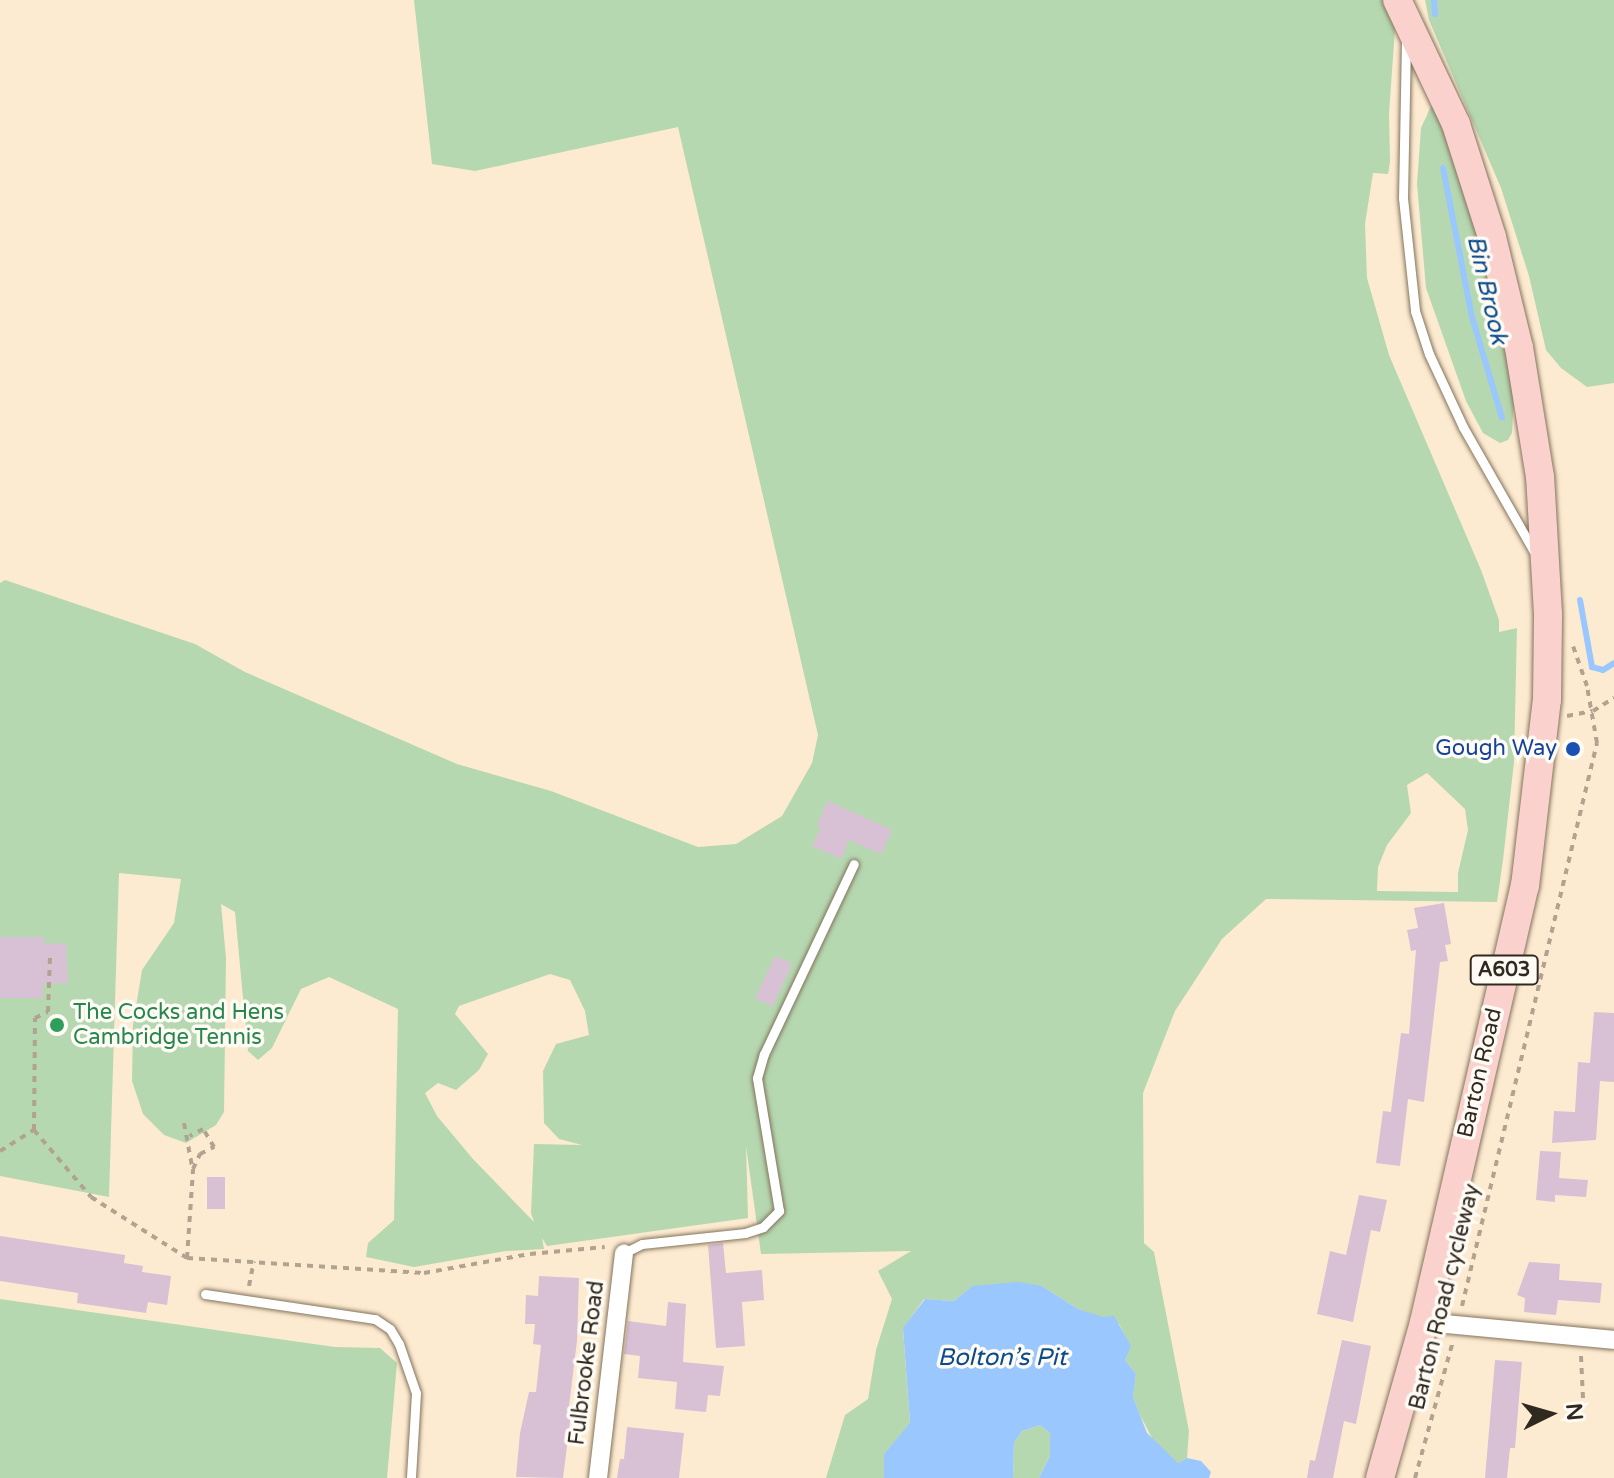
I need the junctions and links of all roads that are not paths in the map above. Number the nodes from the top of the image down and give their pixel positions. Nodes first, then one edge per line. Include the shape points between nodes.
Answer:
1 (1401, 6) edge
2 (1547, 573) junction
3 (854, 864) dead end
4 (624, 1253) joint
5 (205, 1294) dead end
6 (1424, 1322) junction
7 (1614, 1340) edge
8 (411, 1478) edge
9 (598, 1478) edge
10 (1380, 1478) edge

1 - 2 main road, A603 via 1456,124 1508,295 1540,477
1 - 2 lane via 1403,198 1415,311 1463,427
2 - 6 main road, Barton Road / A603 via 1545,720 1525,886
3 - 4 lane via 757,1078 779,1211 763,1227 745,1233 642,1244
4 - 9 street, Fulbrooke Road
5 - 8 lane via 375,1319 390,1329 416,1393
6 - 7 street
6 - 10 main road, Barton Road / A603

